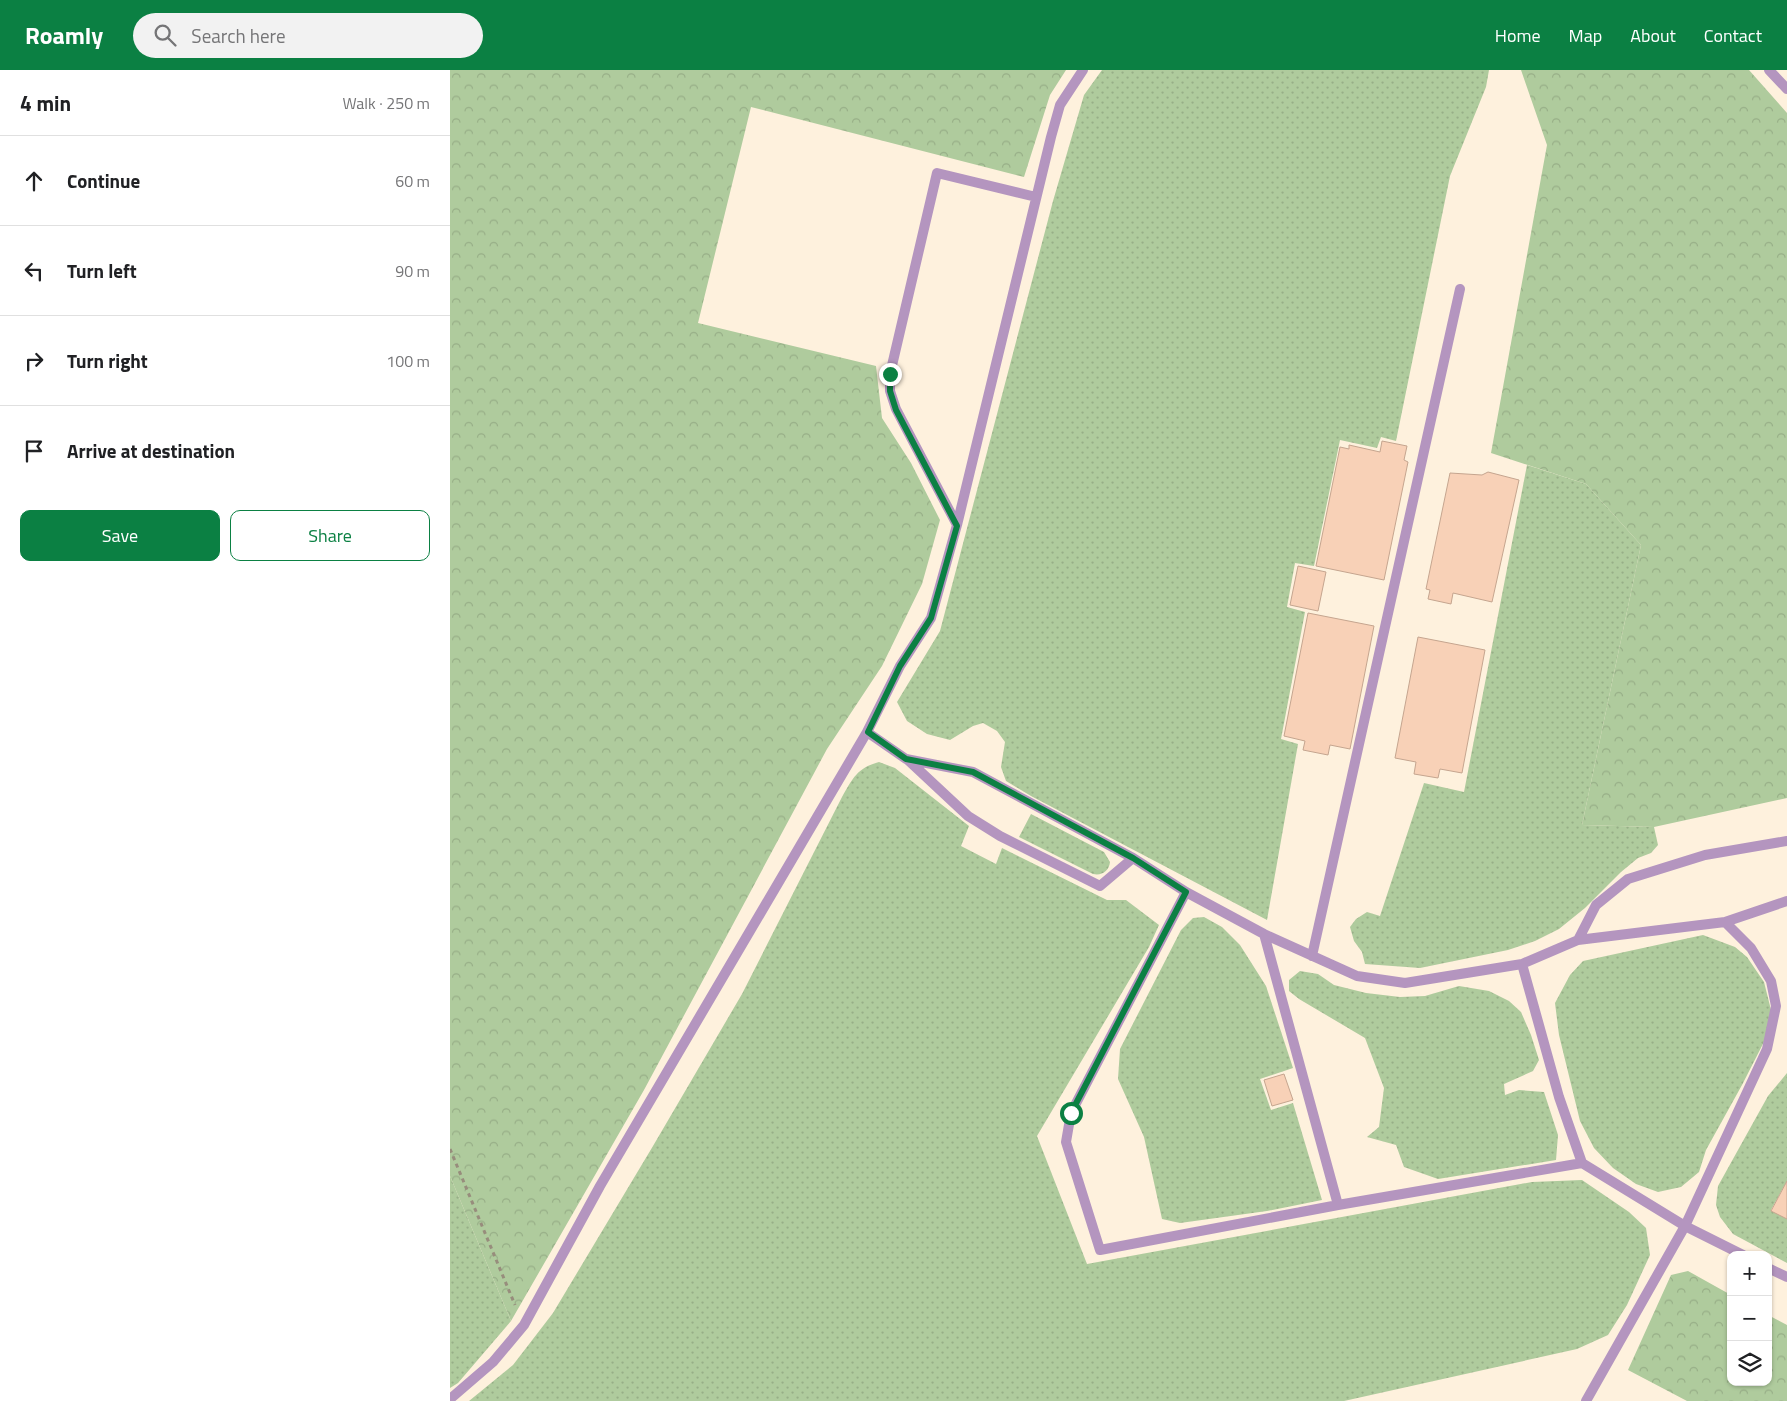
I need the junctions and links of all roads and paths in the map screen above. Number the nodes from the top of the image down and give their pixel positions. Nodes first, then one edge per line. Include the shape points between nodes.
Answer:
1 (1083, 70) edge
2 (1769, 70) edge
3 (1787, 89) edge
4 (1036, 197) junction
5 (1460, 289) dead end
6 (957, 526) junction
7 (868, 732) junction
8 (906, 759) junction
9 (1787, 841) edge
10 (1133, 858) junction
11 (1186, 892) junction
12 (1787, 901) edge
13 (1725, 922) junction
14 (1264, 934) junction
15 (1578, 940) junction
16 (1312, 956) junction
17 (1522, 964) junction
18 (450, 1149) edge
19 (1582, 1162) junction
20 (1338, 1204) junction
21 (1685, 1226) junction
22 (1735, 1251) edge
23 (1772, 1270) edge
24 (1787, 1277) edge
25 (524, 1325) junction
26 (450, 1399) edge
27 (1586, 1401) edge

1 - 4 lane via 1060,105
2 - 3 lane
4 - 6 lane
4 - 6 lane via 937,174 890,374 890,391 896,410
5 - 16 lane
6 - 7 lane via 931,618 900,666
7 - 8 lane
7 - 25 lane via 605,1178
8 - 10 lane via 973,772
8 - 10 lane via 968,816 1000,836 1100,886
9 - 15 lane via 1705,855 1628,879 1596,905
10 - 11 lane
11 - 14 lane
11 - 20 lane via 1071,1113 1066,1142 1100,1250
12 - 13 lane
13 - 15 lane
13 - 21 lane via 1751,948 1772,981 1776,1006 1767,1049
14 - 16 lane
14 - 20 lane
15 - 17 lane
16 - 17 lane via 1357,976 1405,984
17 - 19 lane via 1559,1097
18 - 25 path
19 - 20 lane
19 - 21 lane
21 - 22 lane
21 - 27 lane
23 - 24 lane
25 - 26 lane via 493,1362

